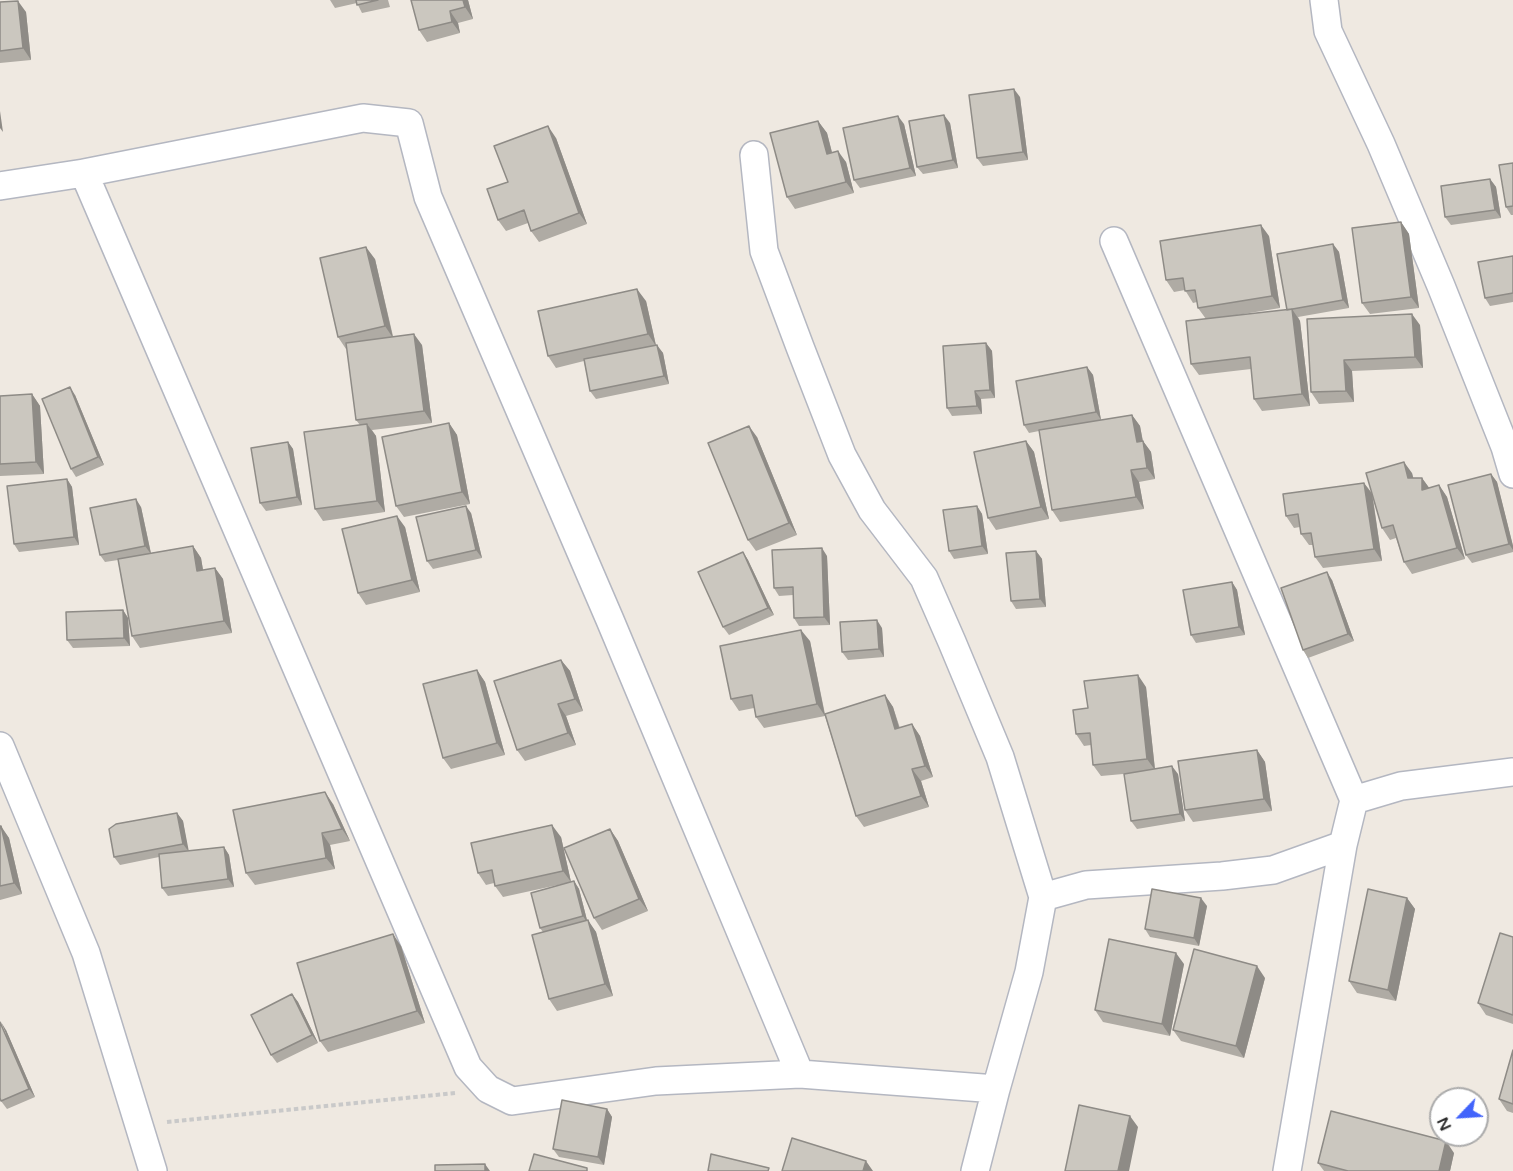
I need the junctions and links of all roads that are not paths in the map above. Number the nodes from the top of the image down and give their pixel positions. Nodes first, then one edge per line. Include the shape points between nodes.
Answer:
1 (1324, 0) edge
2 (754, 155) dead end
3 (84, 173) junction
4 (0, 186) edge
5 (1114, 241) dead end
6 (1513, 474) edge
7 (0, 746) edge
8 (1513, 772) edge
9 (1354, 800) junction
10 (1343, 844) junction
11 (1042, 897) junction
12 (800, 1074) junction
13 (996, 1089) junction
14 (153, 1171) edge
15 (975, 1171) edge
16 (1287, 1171) edge

1 - 6 street via 1328,31 1382,144
2 - 11 street via 764,251 800,347 842,455 872,510 924,578 943,620 1000,757
3 - 4 street
3 - 12 street via 468,1067 488,1089 512,1101 656,1081
3 - 12 street via 363,118 409,123 428,197
5 - 9 street
7 - 14 street via 86,953
8 - 9 street via 1401,786
9 - 10 street
10 - 11 street via 1273,870 1086,885
10 - 16 street
11 - 13 street via 1029,972
12 - 13 street
13 - 15 street

